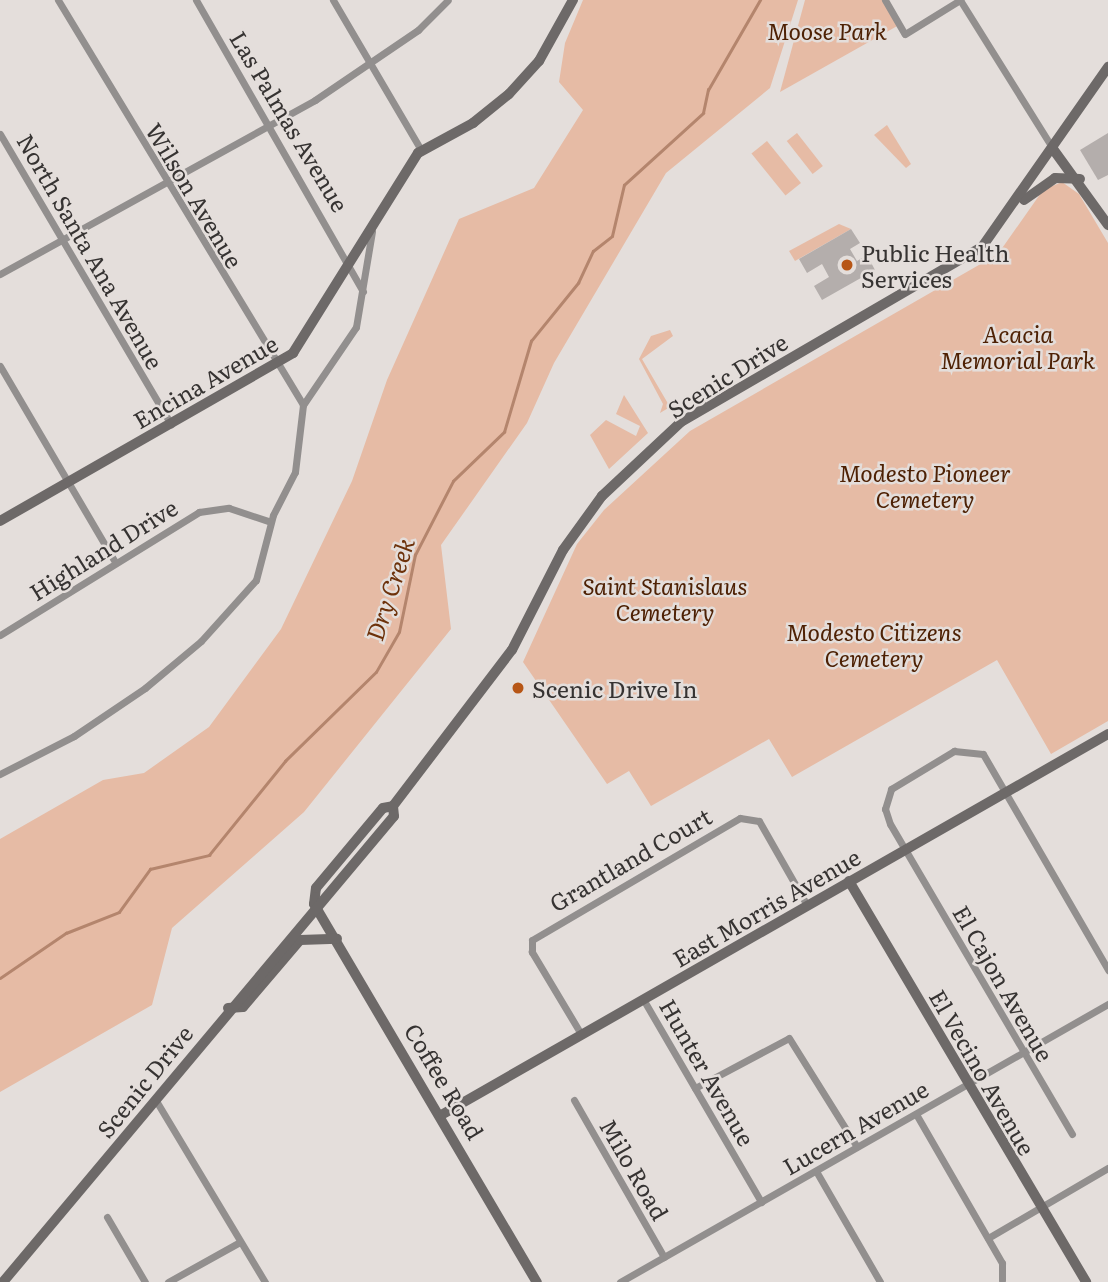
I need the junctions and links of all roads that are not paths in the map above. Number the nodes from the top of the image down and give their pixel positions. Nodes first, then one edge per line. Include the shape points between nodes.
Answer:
1 (58, 0) edge
2 (196, 0) edge
3 (333, 0) edge
4 (448, 0) edge
5 (573, 0) edge
6 (885, 0) edge
7 (960, 0) edge
8 (367, 61) junction
9 (1108, 66) edge
10 (270, 125) junction
11 (0, 134) edge
12 (1054, 149) junction
13 (421, 150) junction
14 (1080, 179) junction
15 (165, 183) junction
16 (1015, 206) junction
17 (1108, 225) edge
18 (372, 228) junction
19 (62, 240) junction
20 (351, 262) junction
21 (0, 274) edge
22 (363, 292) junction
23 (274, 365) junction
24 (0, 366) edge
25 (303, 405) junction
26 (170, 424) junction
27 (68, 482) junction
28 (0, 521) edge
29 (271, 522) junction
30 (114, 560) junction
31 (0, 635) edge
32 (1108, 735) edge
33 (0, 774) edge
34 (1007, 790) junction
35 (904, 850) junction
36 (849, 881) junction
37 (314, 904) junction
38 (807, 905) junction
39 (337, 939) junction
40 (1108, 970) edge
41 (643, 999) junction
42 (1108, 1004) edge
43 (228, 1008) junction
44 (581, 1034) junction
45 (1021, 1054) junction
46 (967, 1085) junction
47 (695, 1087) junction
48 (154, 1099) junction
49 (574, 1100) dead end
50 (443, 1114) junction
51 (916, 1114) junction
52 (1072, 1133) dead end
53 (857, 1147) junction
54 (1108, 1168) edge
55 (816, 1171) junction
56 (761, 1202) junction
57 (1041, 1207) junction
58 (107, 1217) dead end
59 (988, 1238) junction
60 (240, 1242) junction
61 (664, 1257) junction
62 (1002, 1280) edge
63 (3, 1282) edge
64 (145, 1282) edge
65 (168, 1282) edge
66 (265, 1282) edge
67 (537, 1282) edge
68 (620, 1282) edge
69 (880, 1282) edge
70 (1086, 1282) edge

1 - 15 street, Wilson Avenue
2 - 10 street, Las Palmas Avenue
3 - 8 street
4 - 8 street via 418,30
5 - 13 main road via 539,61 509,94 473,123
6 - 7 street via 905,34
7 - 12 street
8 - 10 street
8 - 13 street
9 - 12 main road, Scenic Drive
10 - 15 street
10 - 20 street, Las Palmas Avenue
11 - 19 street, North Santa Ana Avenue
12 - 14 main road
12 - 16 main road, Scenic Drive
13 - 18 main road, Encina Avenue
14 - 16 main road via 1051,180
14 - 17 main road
15 - 19 street
15 - 23 street, Wilson Avenue
16 - 37 main road, Scenic Drive via 976,251 681,422 602,496 576,528 491,682 393,806 383,808 316,888
18 - 20 main road, Encina Avenue
18 - 22 street
19 - 21 street
19 - 26 street, North Santa Ana Avenue
20 - 22 street, Las Palmas Avenue
20 - 23 main road, Encina Avenue via 295,351
22 - 25 street via 348,345
23 - 25 street, Wilson Avenue
23 - 26 main road, Encina Avenue
24 - 27 street
25 - 29 street via 295,472
26 - 27 main road, Encina Avenue
27 - 28 main road, Encina Avenue
27 - 30 street
29 - 30 street, Highland Drive via 229,508 206,510
29 - 33 street via 256,580 195,647 88,728
30 - 31 street, Highland Drive
32 - 34 main road, East Morris Avenue
34 - 35 main road, East Morris Avenue
34 - 35 street, El Cajon Avenue via 989,759 971,749 954,751 897,783 885,809
34 - 40 street, El Cajon Avenue
35 - 36 main road, East Morris Avenue
35 - 45 street, El Cajon Avenue
36 - 38 main road, East Morris Avenue
36 - 46 main road, El Vecino Avenue
37 - 39 main road, Coffee Road
37 - 43 main road, Scenic Drive
38 - 41 main road, East Morris Avenue
38 - 44 street, Grantland Court via 759,821 745,816 728,825 532,940 532,952
39 - 43 main road via 300,940 243,1007
39 - 50 main road, Coffee Road
41 - 44 main road, East Morris Avenue
41 - 47 street, Hunter Avenue
42 - 45 street, Lucern Avenue
43 - 48 main road, Scenic Drive
44 - 50 main road, East Morris Avenue
45 - 46 street, Lucern Avenue
45 - 52 street, El Cajon Avenue
46 - 51 street, Lucern Avenue
46 - 57 main road, El Vecino Avenue
47 - 53 street via 789,1038
47 - 56 street, Hunter Avenue
48 - 60 street
48 - 63 main road, Scenic Drive
49 - 61 street, Milo Road
50 - 67 main road, Coffee Road
51 - 53 street, Lucern Avenue
51 - 59 street
53 - 55 street, Lucern Avenue
54 - 57 street
55 - 56 street, Lucern Avenue
55 - 69 street
56 - 61 street, Lucern Avenue
57 - 59 street
57 - 70 main road, El Vecino Avenue
58 - 64 street
59 - 62 street via 1002,1263
60 - 65 street
60 - 66 street
61 - 68 street, Lucern Avenue

